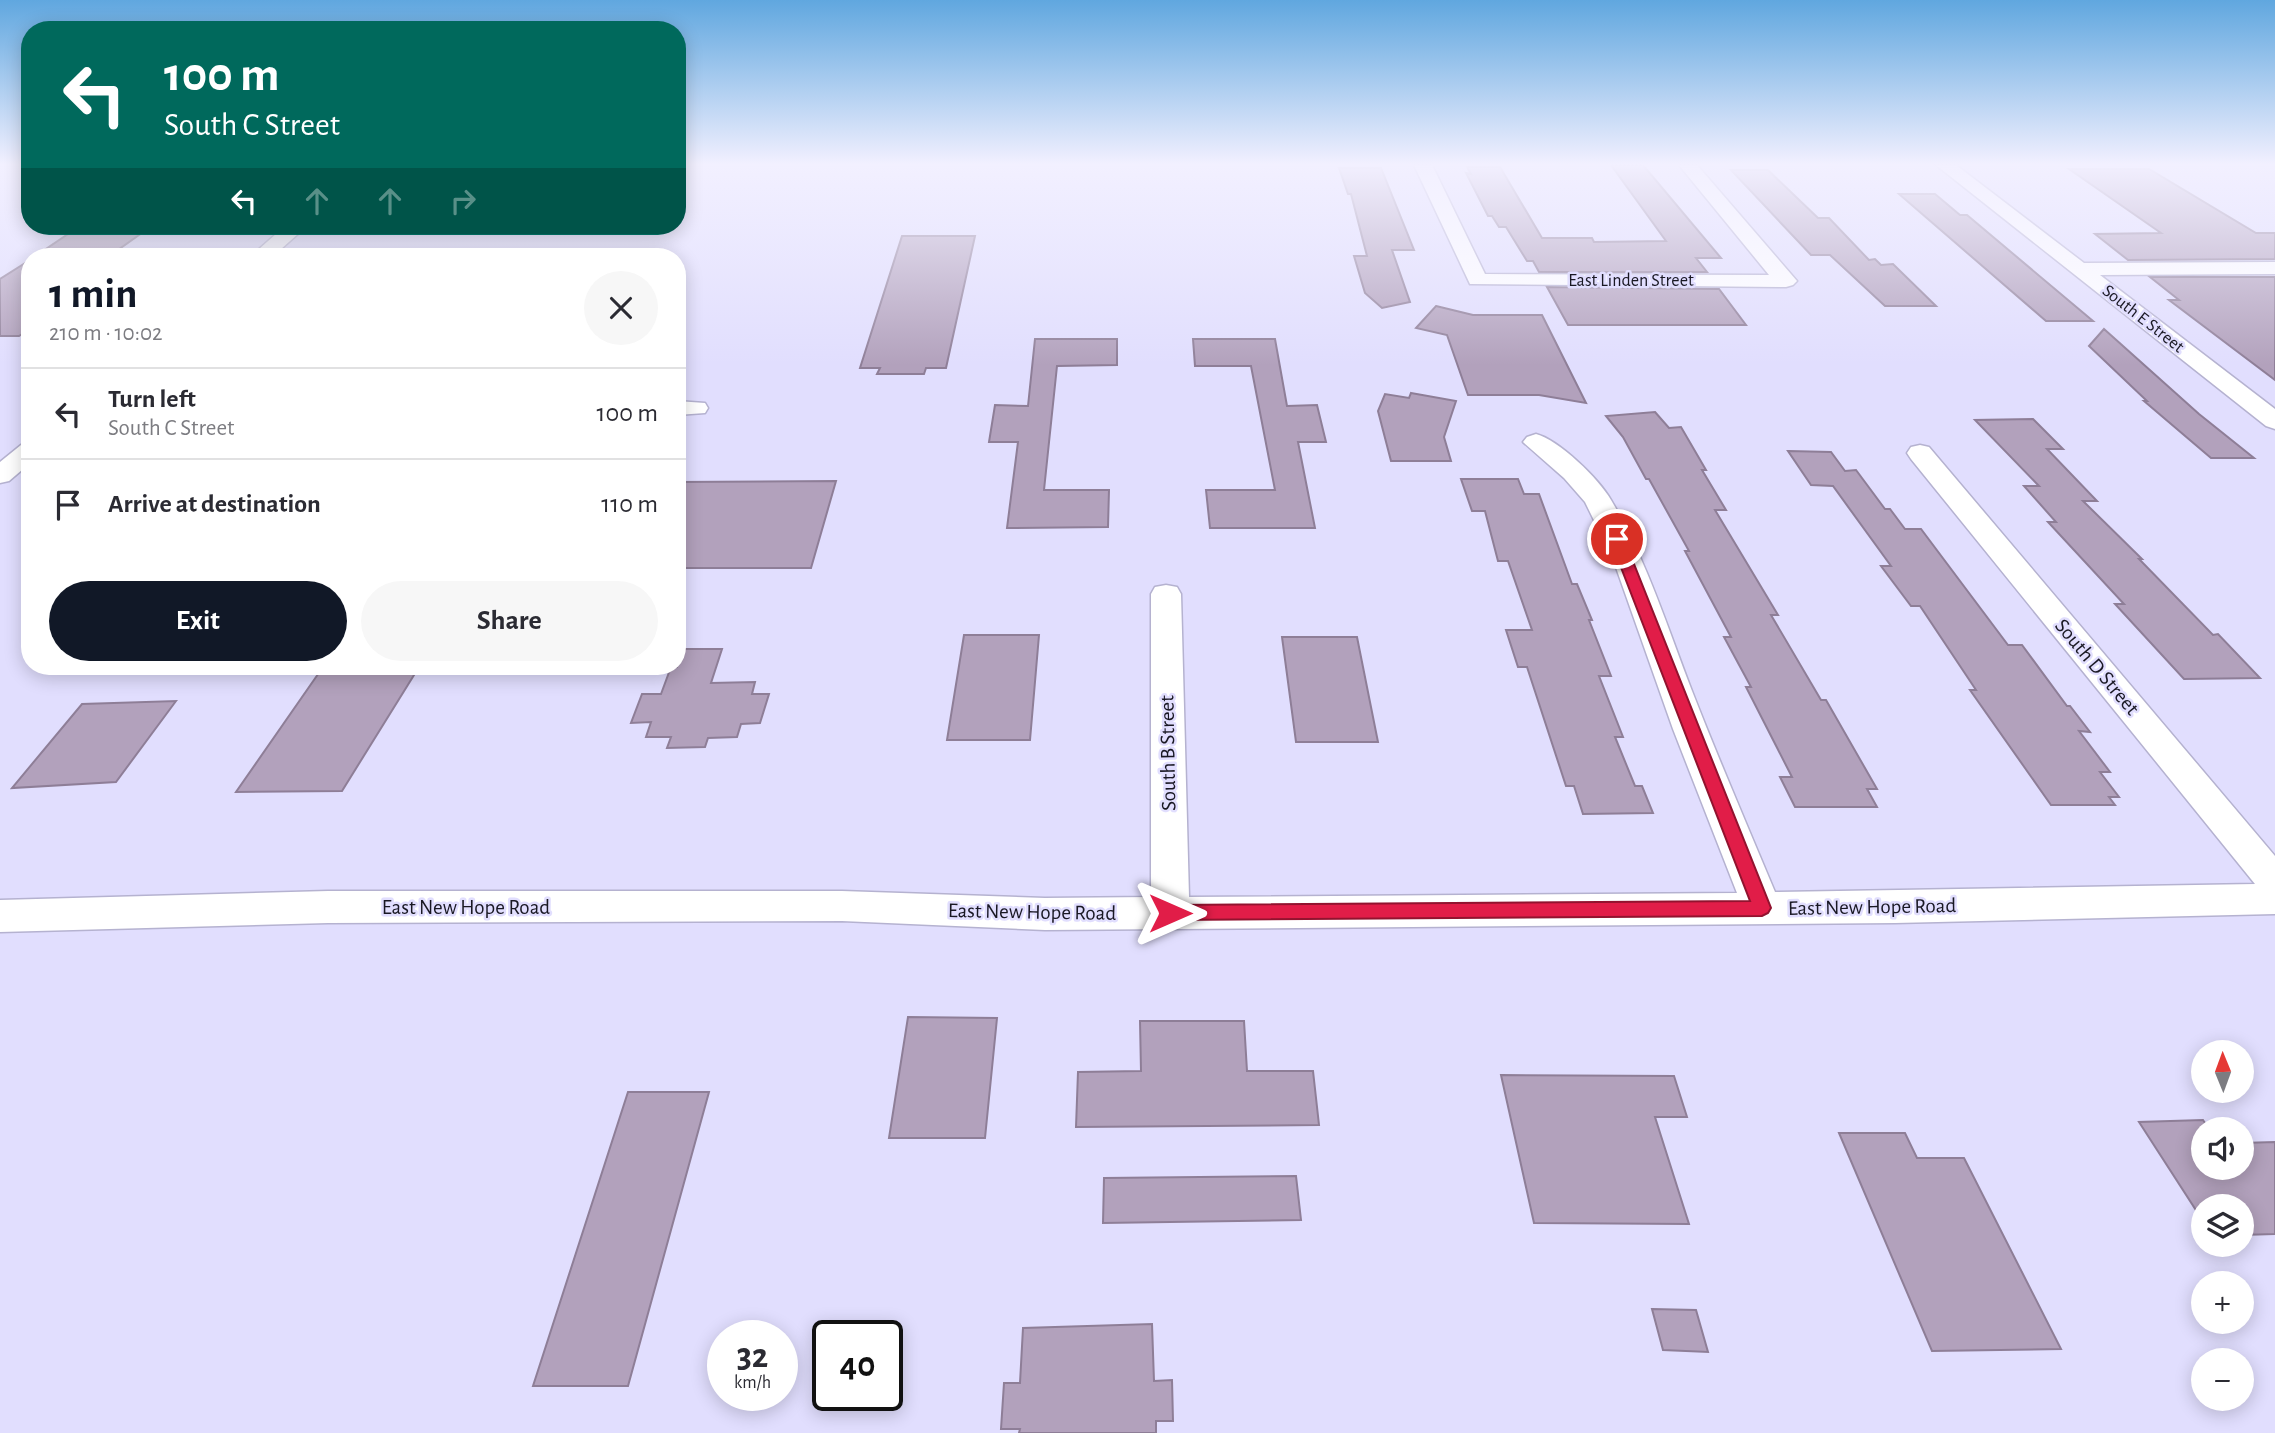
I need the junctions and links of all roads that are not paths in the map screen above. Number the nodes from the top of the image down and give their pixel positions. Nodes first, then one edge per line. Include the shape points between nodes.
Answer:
1 (1454, 232) edge
2 (1744, 232) edge
3 (2031, 232) edge
4 (286, 235) edge
5 (271, 248) edge
6 (2078, 268) junction
7 (2275, 268) edge
8 (2275, 421) edge
9 (1536, 442) dead end
10 (1920, 453) dead end
11 (21, 458) edge
12 (0, 475) edge
13 (1166, 594) dead end
14 (2275, 882) edge
15 (2275, 899) edge
16 (1762, 908) junction
17 (1170, 913) junction
18 (0, 916) edge

1 - 2 street, East Linden Street via 1477,280 1786,281
3 - 6 street, South E Street
4 - 5 street
6 - 7 street
6 - 8 street, South E Street
9 - 16 street via 1597,499 1627,559
10 - 14 street, South D Street
11 - 12 street
13 - 17 street, South B Street
15 - 16 street, East New Hope Road
16 - 17 street, East New Hope Road
17 - 18 street, East New Hope Road via 1045,914 842,906 370,907

